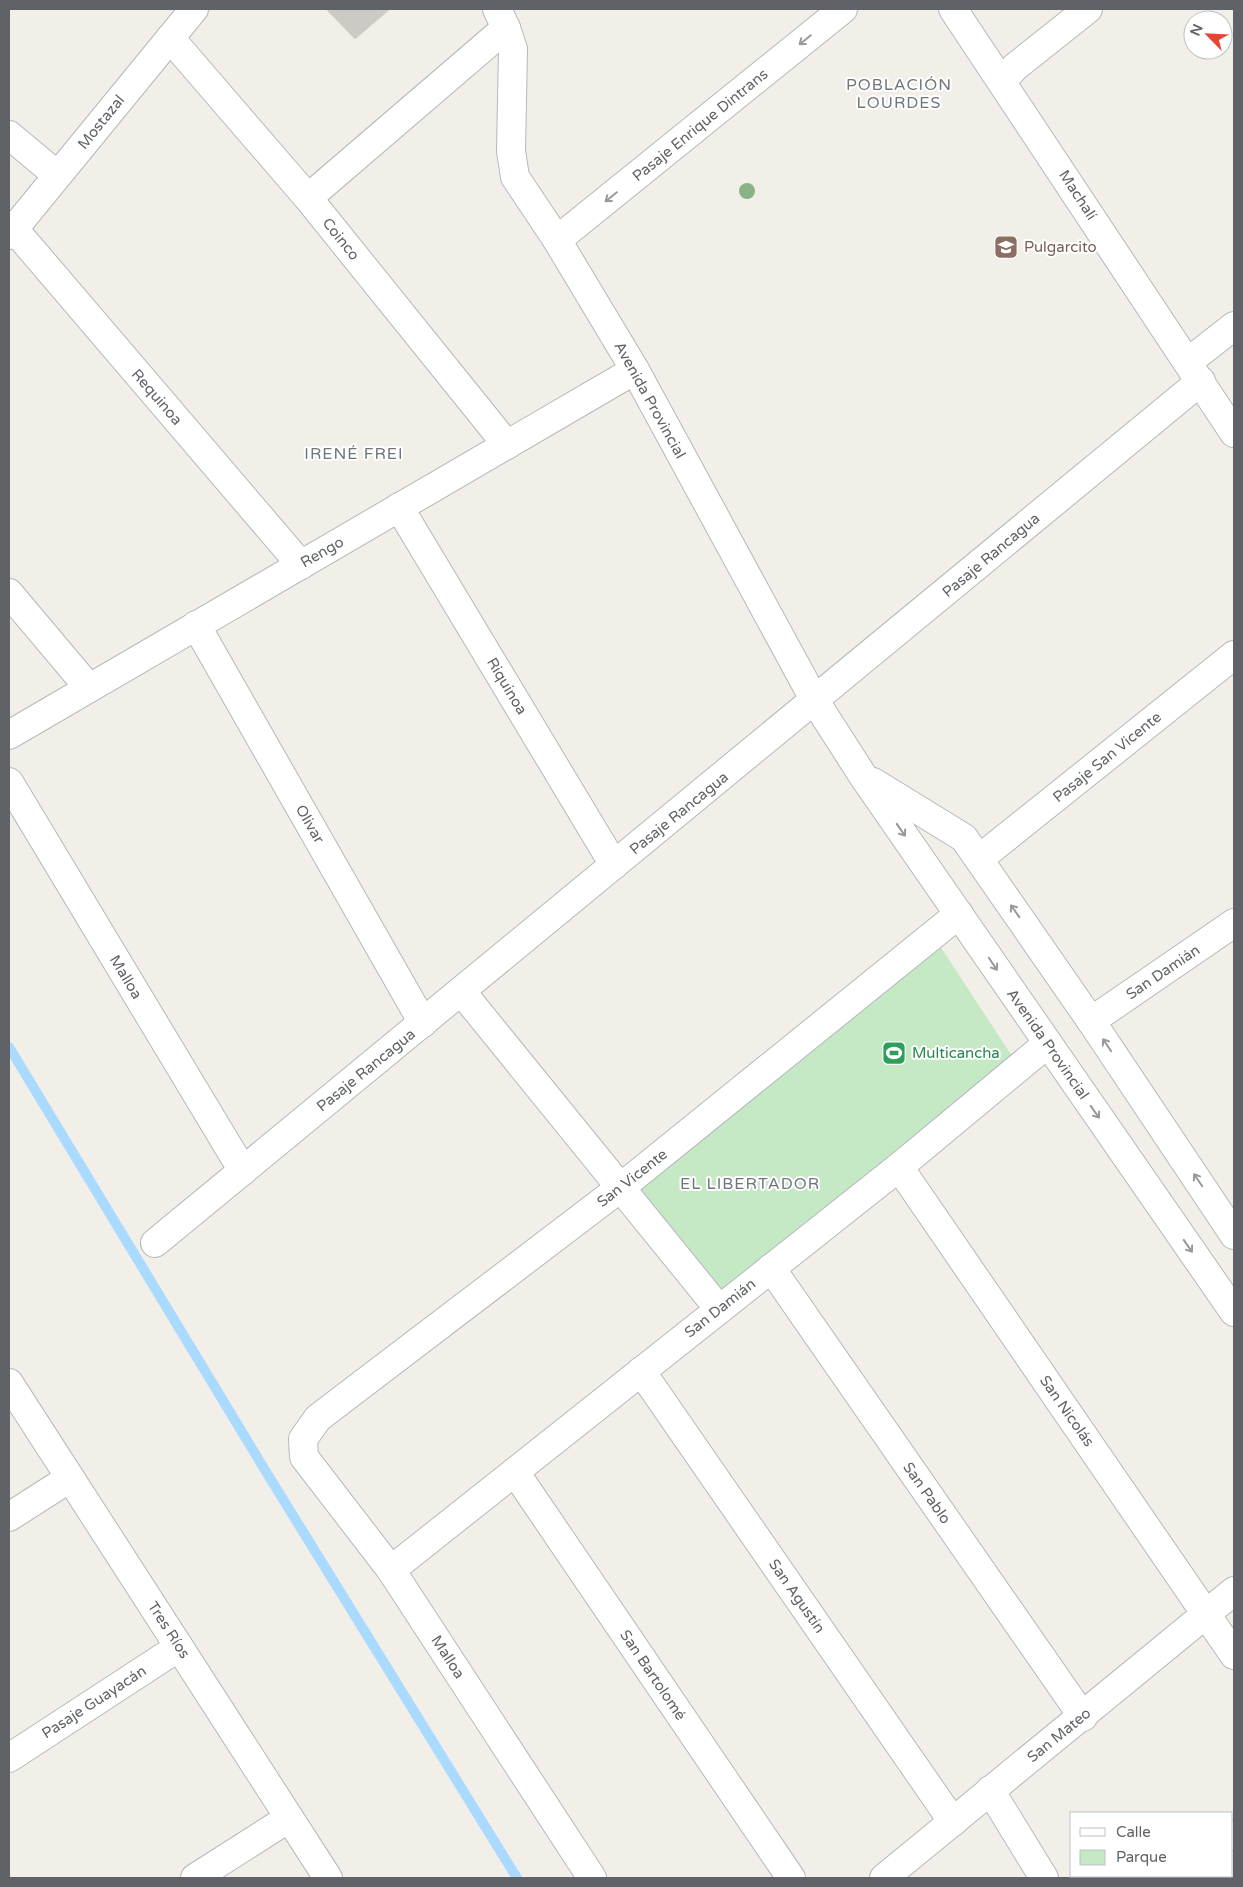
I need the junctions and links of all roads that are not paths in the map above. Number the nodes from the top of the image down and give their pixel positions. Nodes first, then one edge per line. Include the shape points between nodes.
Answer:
1 (194, 9) edge
2 (843, 9) edge
3 (953, 9) edge
4 (1088, 9) edge
5 (502, 18) edge
6 (170, 38) junction
7 (1002, 80) junction
8 (9, 135) edge
9 (57, 175) junction
10 (308, 198) junction
11 (11, 232) edge
12 (557, 240) junction
13 (1234, 326) edge
14 (635, 370) junction
15 (1194, 372) junction
16 (1234, 433) edge
17 (506, 445) junction
18 (399, 507) junction
19 (301, 565) junction
20 (9, 593) edge
21 (196, 625) junction
22 (1234, 655) edge
23 (89, 688) junction
24 (815, 702) junction
25 (9, 735) edge
26 (864, 776) junction
27 (9, 782) edge
28 (980, 859) junction
29 (614, 865) junction
30 (959, 914) junction
31 (1234, 923) edge
32 (461, 992) junction
33 (1091, 1020) junction
34 (423, 1023) junction
35 (1047, 1044) junction
36 (899, 1167) junction
37 (243, 1171) junction
38 (620, 1188) junction
39 (1234, 1235) edge
40 (155, 1243) dead end
41 (771, 1268) junction
42 (719, 1309) junction
43 (1234, 1312) edge
44 (641, 1371) junction
45 (9, 1383) edge
46 (303, 1438) joint
47 (515, 1472) junction
48 (70, 1478) junction
49 (9, 1517) edge
50 (391, 1570) junction
51 (1234, 1591) edge
52 (1206, 1612) junction
53 (179, 1647) junction
54 (1234, 1655) edge
55 (1083, 1717) junction
56 (9, 1758) edge
57 (990, 1790) junction
58 (289, 1818) junction
59 (953, 1822) junction
60 (196, 1878) edge
61 (328, 1878) edge
62 (592, 1878) edge
63 (791, 1878) edge
64 (884, 1878) edge
65 (1044, 1878) edge

1 - 6 street, Mostazal
2 -> 12 street, Pasaje Enrique Dintrans
3 - 7 street, Machalí
4 - 7 street
5 - 10 street
5 - 12 street, Avenida Provincial via 513,49 512,163 515,177
6 - 9 street, Mostazal
6 - 10 street, Coinco
7 - 15 street, Machalí
8 - 9 street
9 - 11 street, Mostazal
10 - 17 street, Coinco
11 - 19 street, Requinoa
12 - 14 street, Avenida Provincial
13 - 15 street, Pasaje Rancagua
14 - 17 street, Rengo
14 - 24 street, Avenida Provincial
15 - 16 street, Machalí
15 - 24 street, Pasaje Rancagua
17 - 18 street, Rengo
18 - 19 street, Rengo
18 - 29 street, Riquinoa
19 - 21 street, Rengo
20 - 23 street
21 - 23 street, Rengo
21 - 34 street, Olivar
22 - 28 street, Pasaje San Vicente
23 - 25 street, Rengo
24 - 26 street, Avenida Provincial
24 - 29 street, Pasaje Rancagua
26 - 28 street, Avenida Provincial via 964,838
26 -> 30 street, Avenida Provincial
27 - 37 street, Malloa
33 -> 28 street, Avenida Provincial
29 - 32 street, Pasaje Rancagua
30 -> 35 street, Avenida Provincial
30 - 38 street, San Vicente
31 - 33 street, San Damián
32 - 34 street, Pasaje Rancagua
32 - 38 street
39 -> 33 street, Avenida Provincial
34 - 37 street, Pasaje Rancagua
35 - 36 street, San Damián
35 -> 43 street, Avenida Provincial
36 - 41 street, San Damián
36 - 52 street, San Nicolás
37 - 40 street, Pasaje Rancagua
38 - 42 street
38 - 46 street, San Vicente via 318,1418
41 - 42 street, San Damián
41 - 55 street, San Pablo
42 - 44 street, San Damián
44 - 47 street, San Damián
44 - 59 street, San Agustín
45 - 48 street, Tres Ríos
46 - 50 street, Malloa via 304,1457
47 - 50 street, San Damián
47 - 63 street, San Bartolomé
48 - 49 street
48 - 53 street, Tres Ríos
50 - 62 street, Malloa
51 - 52 street, San Mateo
52 - 54 street, San Nicolás
52 - 55 street, San Mateo
53 - 56 street, Pasaje Guayacán
53 - 58 street, Tres Ríos
55 - 57 street, San Mateo
57 - 59 street, San Mateo
57 - 65 street
58 - 60 street
58 - 61 street, Tres Ríos
59 - 64 street, San Mateo

